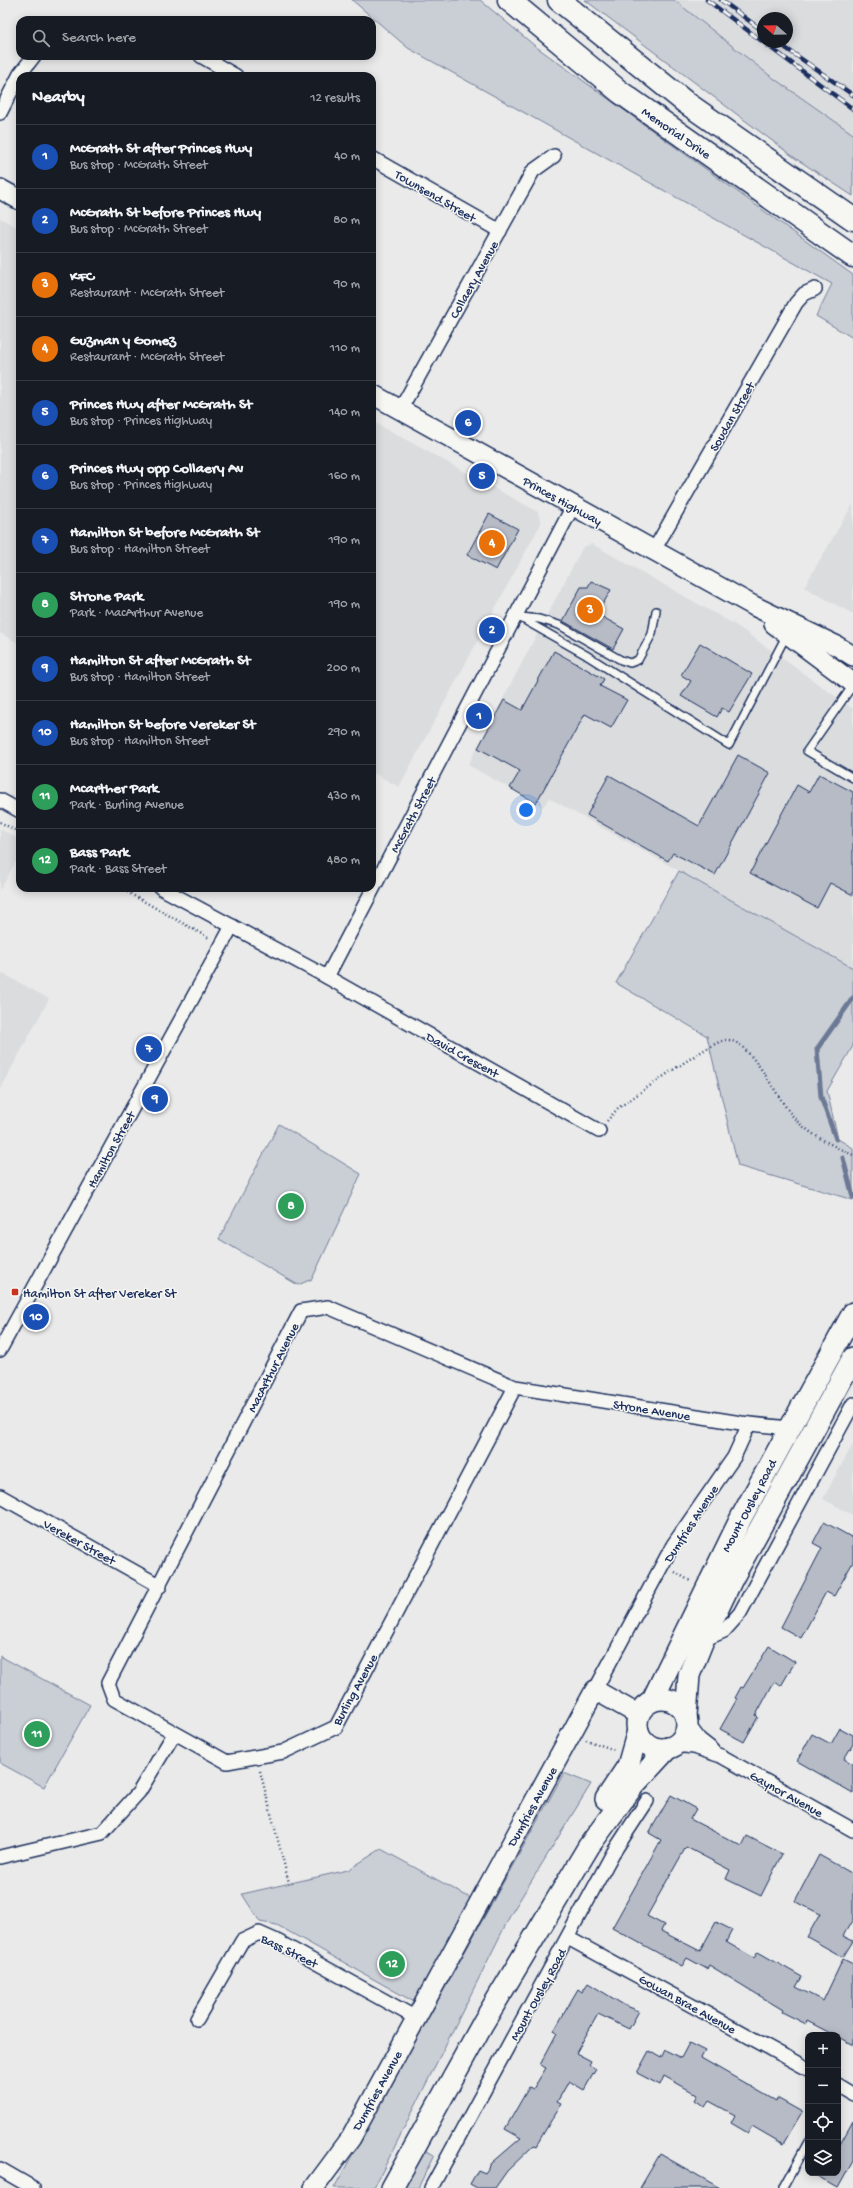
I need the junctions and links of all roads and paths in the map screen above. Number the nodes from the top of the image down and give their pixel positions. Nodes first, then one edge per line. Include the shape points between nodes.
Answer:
1 (509, 0) edge
2 (559, 0) edge
3 (31, 60) edge
4 (208, 60) edge
5 (22, 72) edge
6 (229, 72) edge
7 (16, 82) edge
8 (0, 113) edge
9 (554, 156) dead end
10 (376, 160) edge
11 (0, 189) edge
12 (16, 198) edge
13 (853, 220) edge
14 (500, 231) junction
15 (853, 256) edge
16 (815, 289) dead end
17 (376, 396) edge
18 (400, 410) junction
19 (574, 506) junction
20 (654, 550) junction
21 (754, 606) junction
22 (656, 611) dead end
23 (516, 616) junction
24 (787, 635) junction
25 (845, 648) edge
26 (853, 656) edge
27 (853, 684) edge
28 (853, 778) edge
29 (0, 800) edge
30 (16, 809) edge
31 (0, 822) edge
32 (16, 831) edge
33 (376, 883) edge
34 (127, 892) edge
35 (168, 892) edge
36 (372, 892) edge
37 (232, 926) junction
38 (209, 938) dead end
39 (327, 977) junction
40 (599, 1131) joint
41 (853, 1155) edge
42 (853, 1314) edge
43 (0, 1350) edge
44 (853, 1358) edge
45 (515, 1388) junction
46 (853, 1404) edge
47 (749, 1424) junction
48 (789, 1428) junction
49 (0, 1496) edge
50 (675, 1572) dead end
51 (696, 1585) dead end
52 (160, 1586) junction
53 (703, 1640) junction
54 (595, 1690) junction
55 (643, 1716) junction
56 (686, 1720) junction
57 (174, 1734) junction
58 (584, 1739) dead end
59 (672, 1747) junction
60 (616, 1751) dead end
61 (721, 1756) junction
62 (256, 1757) junction
63 (647, 1802) dead end
64 (853, 1830) edge
65 (0, 1857) edge
66 (290, 1883) dead end
67 (568, 1938) junction
68 (416, 2018) junction
69 (197, 2019) dead end
70 (483, 2022) junction
71 (806, 2068) edge
72 (841, 2088) edge
73 (853, 2094) edge
74 (805, 2148) edge
75 (0, 2169) edge
76 (33, 2188) edge
77 (314, 2188) edge
78 (392, 2188) edge
79 (431, 2188) edge
80 (783, 2188) edge

1 - 15 highway, Memorial Drive via 620,92
2 - 13 highway via 685,102
3 - 5 street
4 - 6 street
7 - 8 street
9 - 14 street, Collaery Avenue via 533,171
10 - 14 street, Townsend Street
11 - 12 main road
14 - 18 street, Collaery Avenue
16 - 20 street, Soudan Street via 804,294 796,303
17 - 18 main road, Princes Highway
18 - 19 main road, Princes Highway
19 - 20 main road, Princes Highway
19 - 23 street, McGrath Street
20 - 21 main road, Princes Highway
21 - 24 main road, Princes Highway
21 - 25 main road, Princes Highway
22 - 23 lane via 652,634 638,660 630,663 559,625
23 - 24 lane via 586,655 729,745
23 - 33 street, McGrath Street
24 - 27 main road, Princes Highway
25 - 26 main road, Princes Highway
27 - 28 lane via 807,750
29 - 30 street
31 - 32 path
34 - 38 path
35 - 37 street
36 - 39 street, McGrath Street
37 - 39 street
37 - 43 street, Hamilton Street
39 - 40 street, David Crescent
40 - 41 path via 618,1108 708,1049 725,1040 733,1040 741,1045 763,1070 777,1096 798,1122
42 - 48 main road, Mount Ousley Road
44 - 53 main road, Mount Ousley Road via 731,1581
45 - 47 street, Strone Avenue
45 - 52 street, MacArthur Avenue via 328,1307 301,1311
45 - 62 street, Burling Avenue via 336,1727 283,1752
46 - 53 street via 740,1614 724,1631
47 - 48 street, Strone Avenue
47 - 54 street, Dumfries Avenue via 734,1457 673,1544
48 - 55 main road, Mount Ousley Road via 709,1580 675,1658
49 - 52 street, Vereker Street
50 - 51 path
52 - 57 street, Burling Avenue via 108,1683 114,1699
53 - 56 main road, Mount Ousley Road via 689,1675
54 - 55 main road
54 - 68 main road, Dumfries Avenue
55 - 56 main road via 665,1699 683,1710
55 - 59 main road via 648,1744 655,1748
55 - 70 main road, Mount Ousley Road via 632,1755 623,1774 572,1847 537,1904
56 - 59 main road via 684,1736
56 - 61 street, Gaynor Avenue via 699,1738
57 - 62 street, Burling Avenue via 227,1762
57 - 65 street via 139,1792 102,1833
58 - 60 path via 591,1744
59 - 61 street, Gaynor Avenue via 694,1747
59 - 70 main road, Mount Ousley Road via 633,1786 589,1846
61 - 64 street, Gaynor Avenue
62 - 66 path
63 - 67 street, Mount Ousley Road via 613,1853
67 - 71 street, Gowan Brae Avenue
67 - 79 street, Mount Ousley Road
68 - 69 street, Bass Street via 277,1940 259,1933 242,1941
68 - 77 main road, Dumfries Avenue via 351,2138
70 - 78 main road, Mount Ousley Road
72 - 73 street
74 - 80 lane
75 - 76 street

